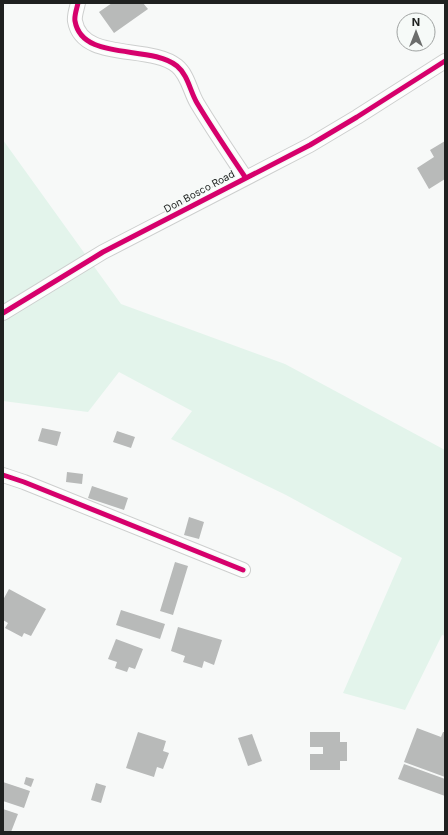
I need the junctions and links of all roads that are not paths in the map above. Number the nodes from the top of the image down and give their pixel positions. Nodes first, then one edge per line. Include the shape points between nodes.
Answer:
1 (78, 3) edge
2 (443, 68) edge
3 (245, 177) junction
4 (3, 313) edge
5 (3, 476) edge
6 (243, 570) dead end

1 - 3 street via 74,19 78,32 90,42 104,50 159,56 177,66 187,80 196,101
2 - 3 street, Don Bosco Road via 310,145
3 - 4 street, Don Bosco Road via 103,252
5 - 6 street via 24,482

